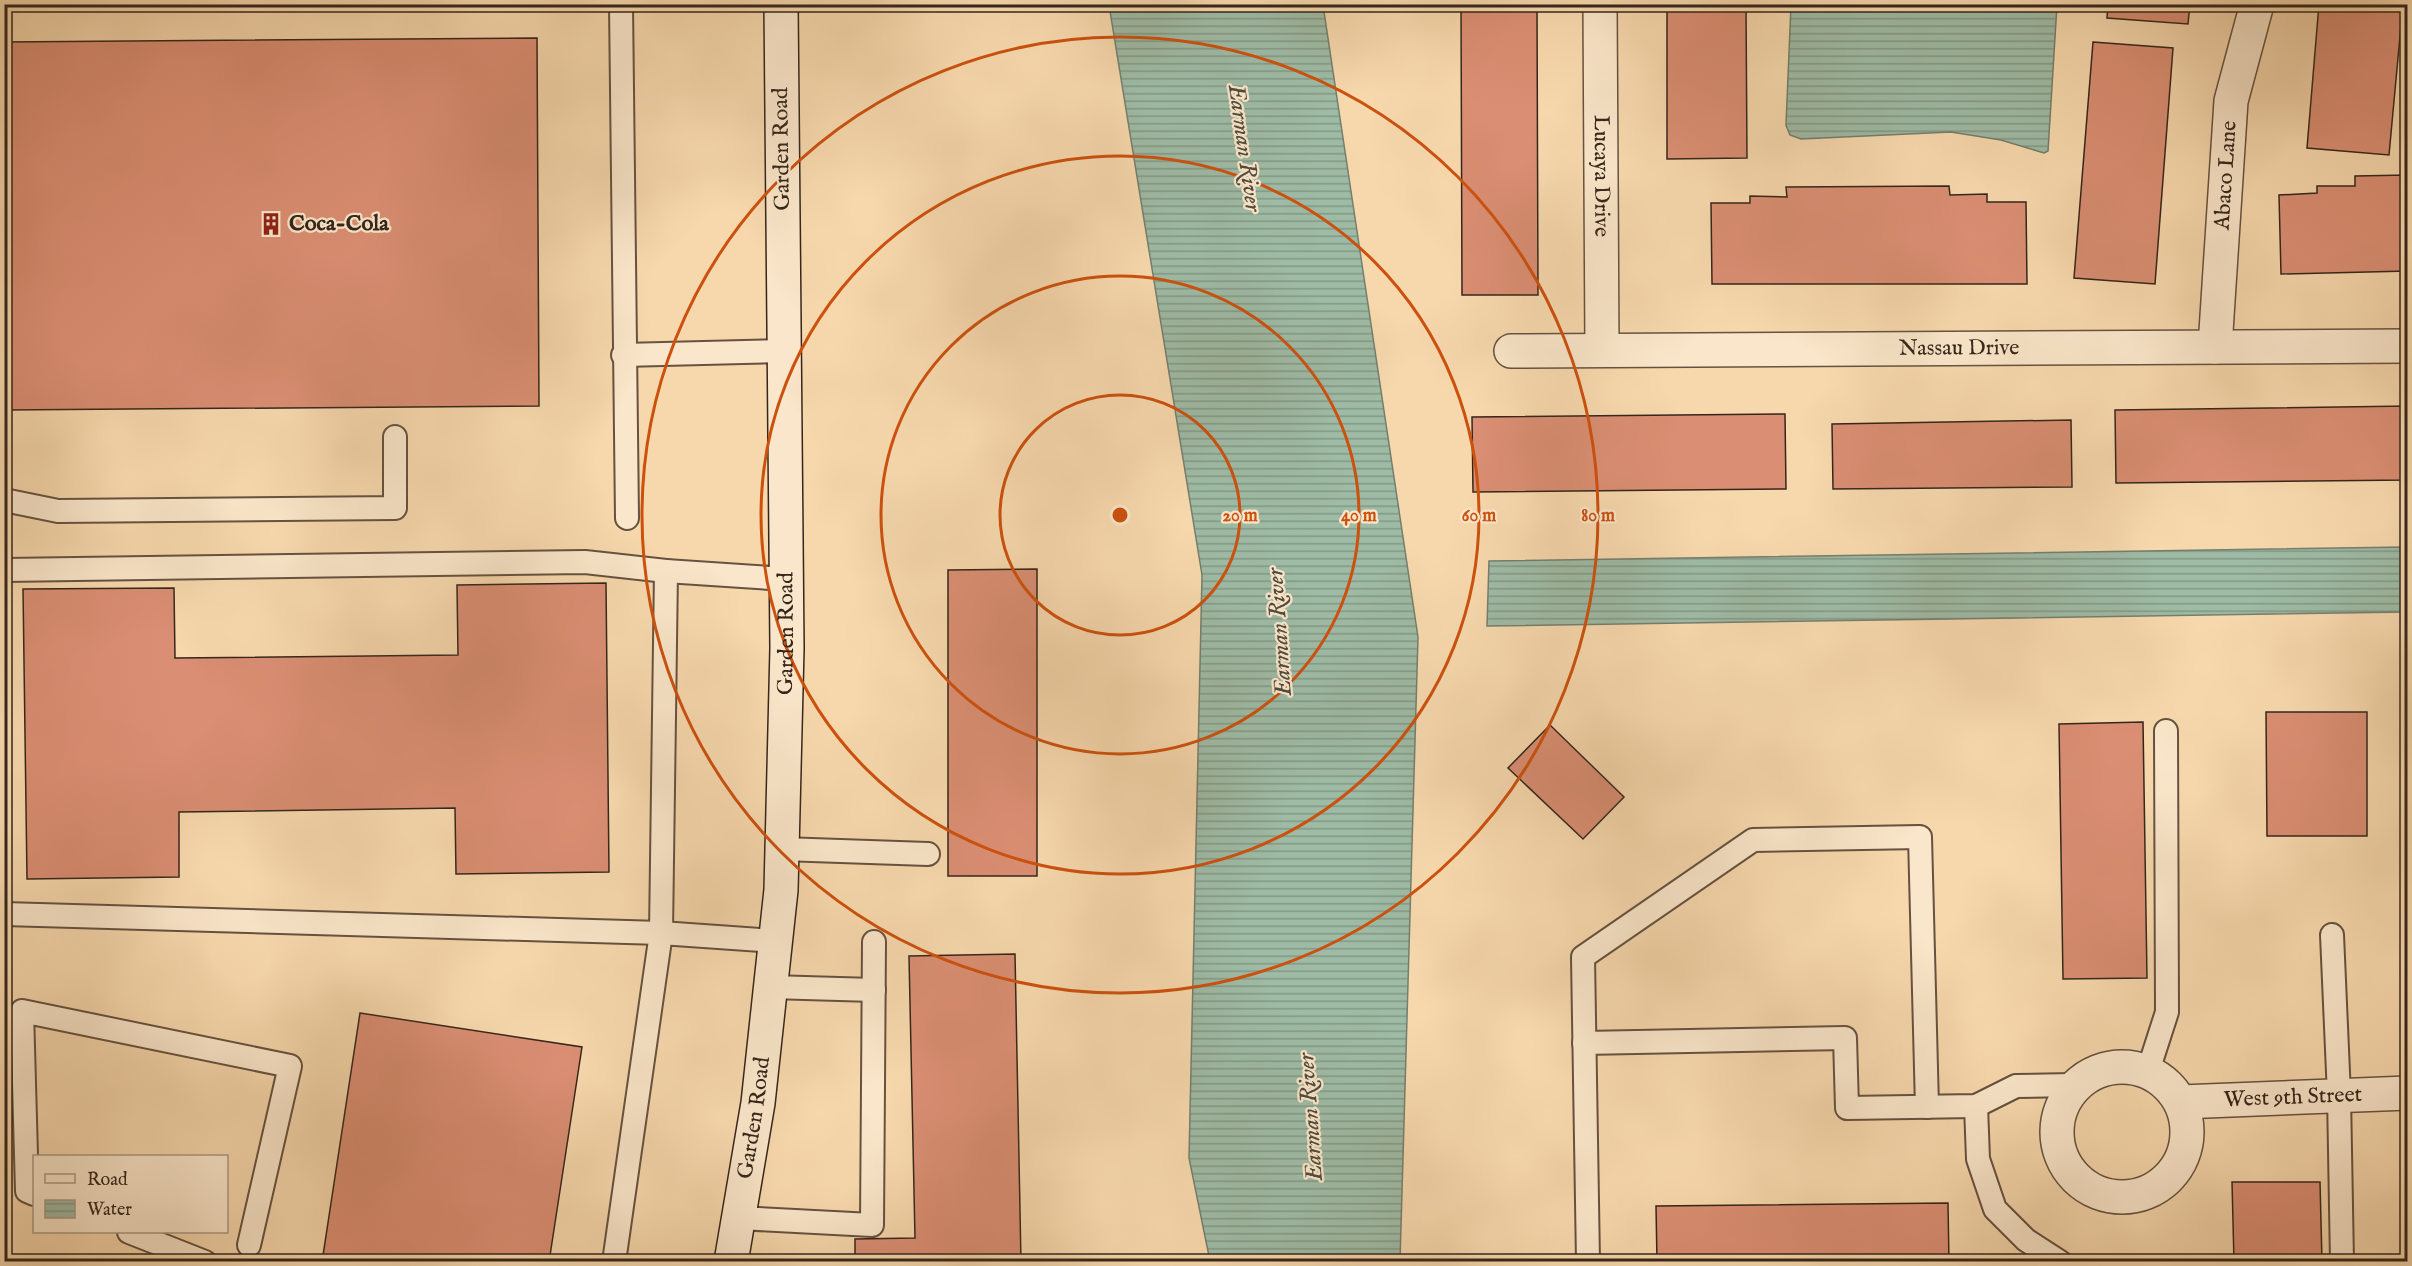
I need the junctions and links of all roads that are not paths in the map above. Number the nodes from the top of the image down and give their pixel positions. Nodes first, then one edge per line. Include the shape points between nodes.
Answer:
1 (621, 4) edge
2 (781, 4) edge
3 (1600, 4) edge
4 (2257, 4) edge
5 (2408, 346) edge
6 (2216, 347) junction
7 (1602, 350) junction
8 (784, 351) junction
9 (1510, 351) dead end
10 (623, 355) junction
11 (395, 437) dead end
12 (4, 500) edge
13 (627, 518) dead end
14 (4, 570) edge
15 (666, 571) junction
16 (786, 579) junction
17 (2166, 731) dead end
18 (782, 849) junction
19 (928, 854) dead end
20 (4, 914) edge
21 (662, 933) junction
22 (2332, 934) dead end
23 (776, 941) junction
24 (874, 942) dead end
25 (770, 987) junction
26 (874, 990) junction
27 (1584, 1043) junction
28 (2148, 1071) junction
29 (2074, 1085) junction
30 (2408, 1093) edge
31 (2339, 1095) junction
32 (2181, 1102) junction
33 (1976, 1106) junction
34 (1927, 1107) junction
35 (33, 1194) edge
36 (738, 1218) junction
37 (132, 1233) edge
38 (249, 1245) dead end
39 (2032, 1254) edge
40 (205, 1262) edge
41 (615, 1262) edge
42 (731, 1262) edge
43 (1588, 1262) edge
44 (2060, 1262) edge
45 (2342, 1262) edge

1 - 10 lane
2 - 8 street, Garden Road
3 - 7 street, Lucaya Drive
4 - 6 street, Abaco Lane via 2231,100
5 - 6 street, Nassau Drive
6 - 7 street, Nassau Drive
7 - 9 street, Nassau Drive
8 - 10 lane
8 - 16 street, Garden Road
10 - 13 lane
11 - 12 lane via 395,508 58,511
14 - 15 lane via 585,562
15 - 16 lane
15 - 21 lane
16 - 18 street, Garden Road
17 - 28 lane via 2167,1012
18 - 19 lane
18 - 23 street, Garden Road
20 - 21 lane
21 - 23 lane
21 - 41 lane
22 - 31 lane
23 - 25 street, Garden Road
24 - 26 lane
25 - 26 lane
25 - 36 street, Garden Road via 758,1102
26 - 36 lane via 872,1225
27 - 34 lane via 1845,1038 1847,1108
27 - 34 lane via 1583,957 1753,840 1920,837
27 - 43 lane
28 - 29 street via 2126,1066 2093,1072
28 - 32 street via 2167,1084
29 - 32 street via 2056,1121 2057,1144 2065,1165 2076,1179 2095,1192 2117,1197 2155,1188 2180,1163 2187,1141
29 - 33 lane via 2016,1086
30 - 31 street, West 9th Street
31 - 32 street, West 9th Street
31 - 45 lane
33 - 34 lane
33 - 39 lane via 1978,1159 1995,1209
35 - 38 lane via 27,1191 22,1011 290,1066
36 - 42 street, Garden Road
37 - 40 lane
39 - 44 lane

